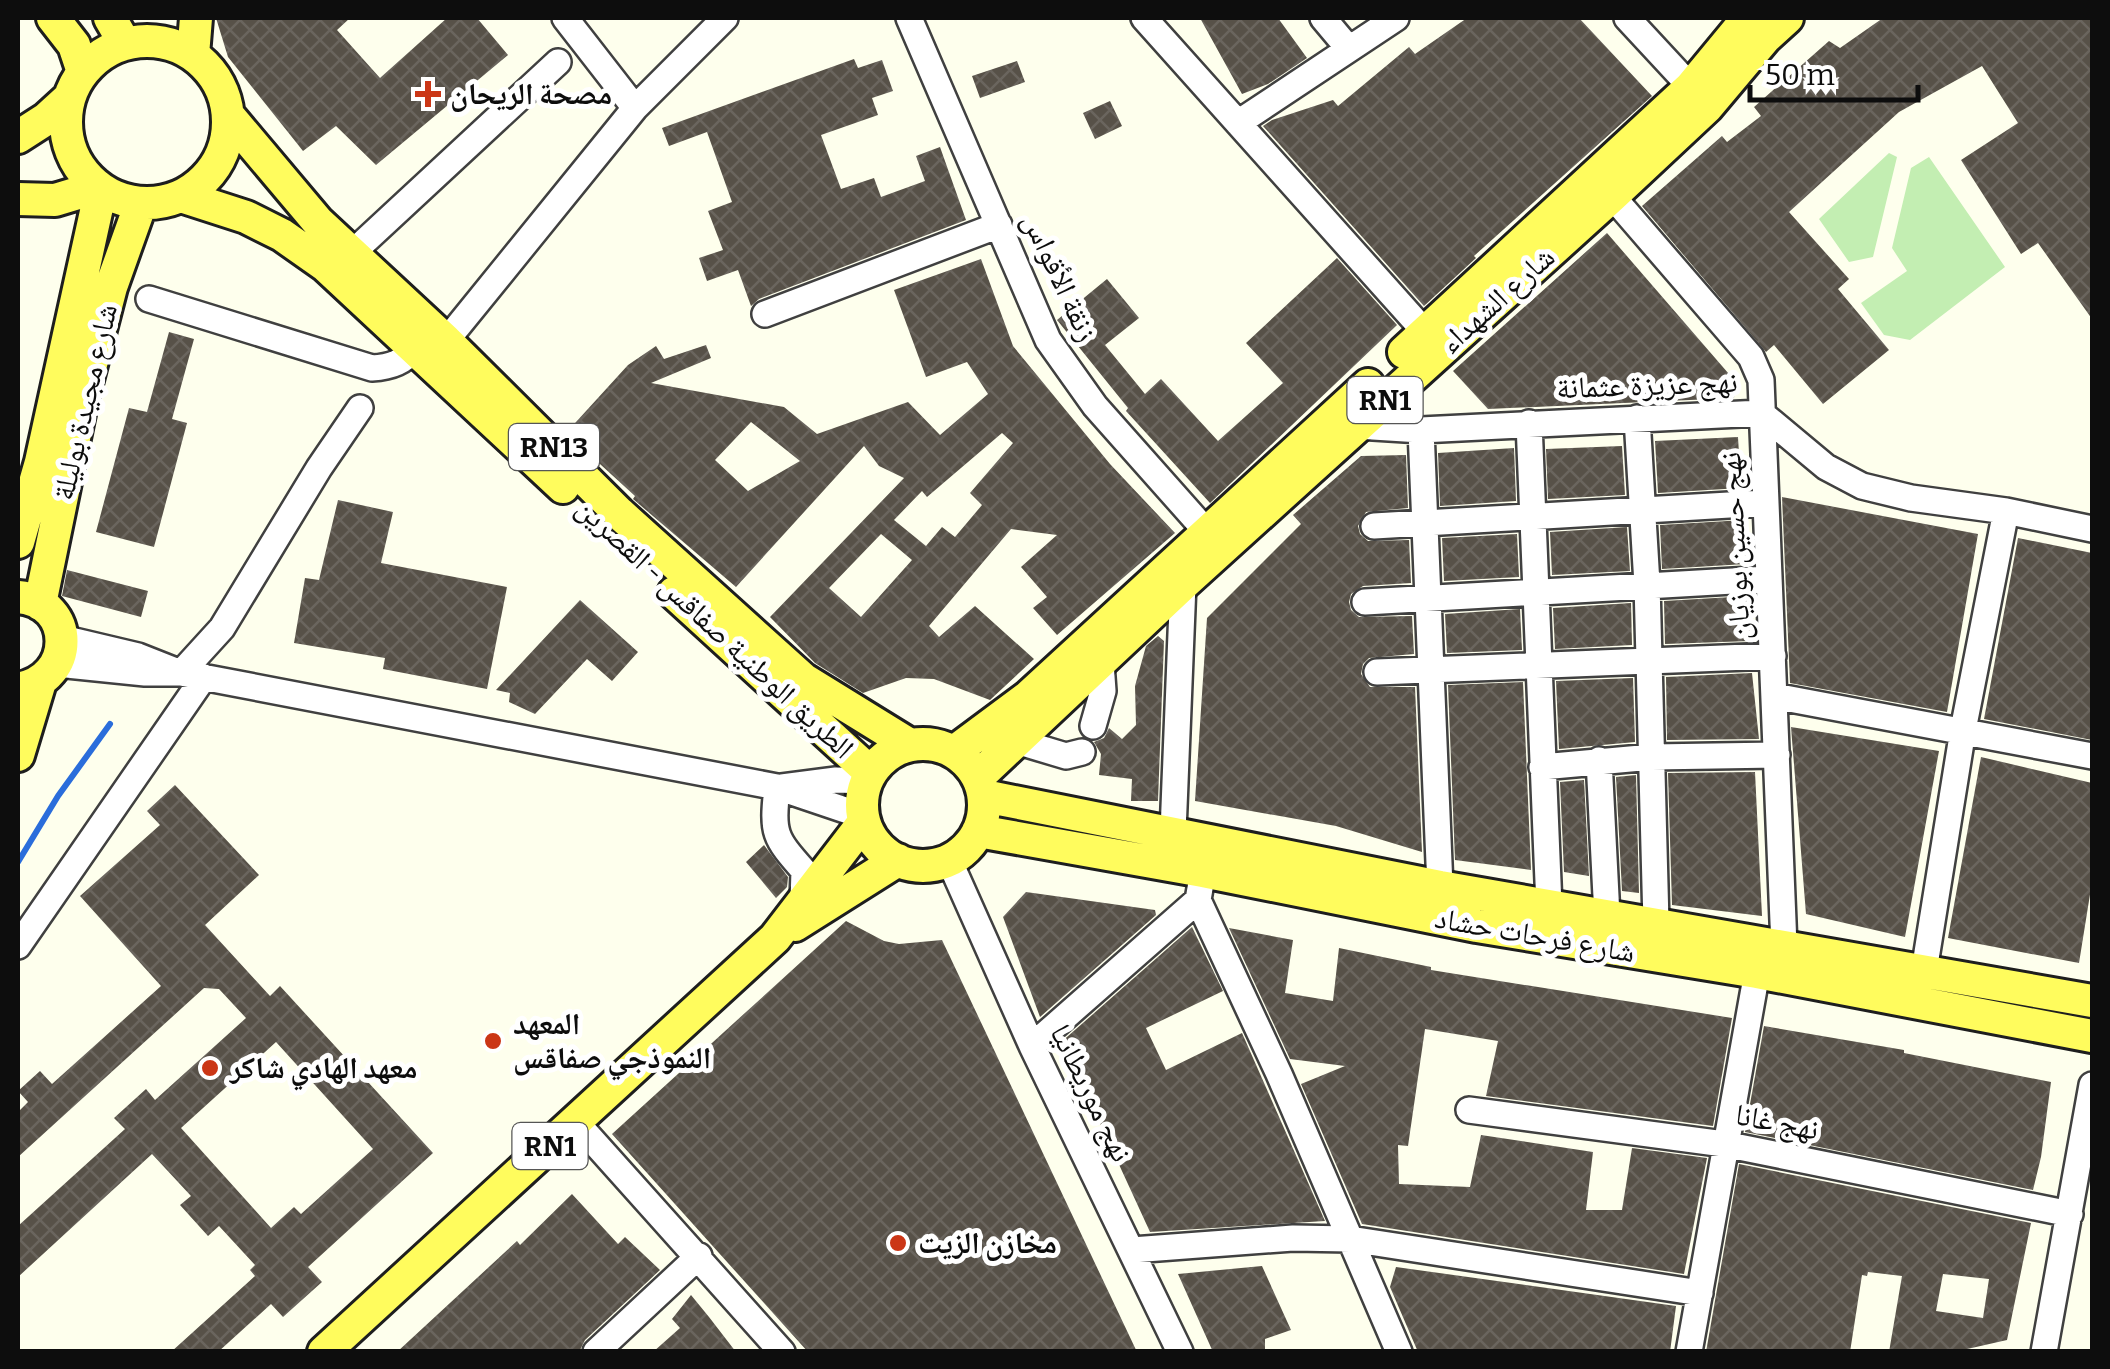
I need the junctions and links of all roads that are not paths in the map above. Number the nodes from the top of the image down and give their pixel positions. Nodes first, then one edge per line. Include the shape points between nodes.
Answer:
1 (54, 18) edge
2 (196, 18) edge
3 (564, 18) edge
4 (725, 18) edge
5 (908, 18) edge
6 (1144, 18) edge
7 (1323, 18) edge
8 (1396, 18) edge
9 (1627, 18) edge
10 (1748, 18) edge
11 (1787, 18) edge
12 (126, 30) edge
13 (1350, 49) junction
14 (193, 55) junction
15 (558, 62) dead end
16 (76, 85) junction
17 (1691, 87) junction
18 (635, 108) junction
19 (228, 115) junction
20 (1238, 123) junction
21 (18, 136) edge
22 (99, 188) junction
23 (182, 196) junction
24 (1612, 196) junction
25 (18, 200) edge
26 (142, 203) junction
27 (999, 225) junction
28 (350, 255) junction
29 (149, 299) dead end
30 (765, 314) dead end
31 (1426, 333) junction
32 (432, 344) junction
33 (360, 408) dead end
34 (1761, 413) junction
35 (1638, 418) junction
36 (1529, 422) junction
37 (1357, 426) junction
38 (1420, 430) junction
39 (1763, 503) junction
40 (1643, 509) junction
41 (2006, 512) junction
42 (1532, 516) junction
43 (1425, 525) junction
44 (1374, 526) dead end
45 (2092, 529) edge
46 (1206, 532) junction
47 (18, 542) edge
48 (1768, 579) junction
49 (1182, 584) junction
50 (1647, 584) junction
51 (1536, 592) junction
52 (1429, 598) junction
53 (29, 600) edge
54 (1365, 602) dead end
55 (1773, 656) junction
56 (1649, 661) junction
57 (1101, 663) junction
58 (1540, 665) junction
59 (44, 668) edge
60 (1432, 670) junction
61 (1377, 672) dead end
62 (193, 675) junction
63 (1774, 696) junction
64 (1093, 726) dead end
65 (1964, 730) junction
66 (1016, 741) junction
67 (910, 745) junction
68 (954, 752) junction
69 (1082, 752) dead end
70 (18, 755) edge
71 (1777, 755) junction
72 (2092, 756) edge
73 (1652, 757) junction
74 (1599, 760) junction
75 (1542, 767) junction
76 (869, 777) junction
77 (981, 787) junction
78 (777, 788) junction
79 (864, 818) junction
80 (978, 831) junction
81 (1173, 832) junction
82 (898, 860) junction
83 (948, 860) junction
84 (1200, 886) junction
85 (1440, 887) junction
86 (803, 901) junction
87 (1549, 906) junction
88 (1607, 916) junction
89 (1656, 923) junction
90 (775, 938) junction
91 (18, 946) edge
92 (1784, 946) junction
93 (1924, 971) junction
94 (1757, 972) junction
95 (2092, 1001) edge
96 (2092, 1036) edge
97 (1032, 1046) junction
98 (2092, 1084) edge
99 (1468, 1110) dead end
100 (576, 1122) junction
101 (1724, 1144) junction
102 (2070, 1214) junction
103 (1350, 1239) junction
104 (1132, 1250) junction
105 (699, 1256) junction
106 (1700, 1293) junction
107 (324, 1352) edge
108 (596, 1352) edge
109 (782, 1352) edge
110 (1180, 1352) edge
111 (1399, 1352) edge
112 (1689, 1352) edge
113 (2044, 1352) edge

1 - 16 main road via 74,46
2 - 14 main road
3 - 18 street
4 - 18 street
5 - 27 street, زنقة الأقواس
6 - 20 street
7 - 13 street
8 - 13 street
9 - 17 street
10 - 17 main road, شارع الشهداء / RN1
11 - 24 main road, شارع الشهداء / RN1
12 - 14 main road
12 - 16 main road
13 - 20 street
14 - 19 main road via 218,81
15 - 28 street
16 - 21 main road via 46,119
16 - 22 main road via 65,123 69,147
17 - 31 main road, شارع الشهداء / RN1
18 - 32 street
19 - 23 main road via 218,163
19 - 28 main road, الطريق الوطنية صفاقس - القصرين / RN13
20 - 31 street
22 - 25 main road via 55,200
22 - 26 main road
22 - 47 main road, شارع مجيدة بوليلة
23 - 26 main road
23 - 32 main road, الطريق الوطنية صفاقس - القصرين / RN13 via 282,235
24 - 34 street, نهج حسين بوزيان via 1751,358
24 - 37 main road, شارع الشهداء / RN1
26 - 53 main road, شارع مجيدة بوليلة via 112,287
27 - 30 street
27 - 46 street, زنقة الأقواس via 1060,358
28 - 32 main road, الطريق الوطنية صفاقس - القصرين / RN13
29 - 32 street via 372,368 390,367
31 - 46 main road, شارع الشهداء / RN1
32 - 67 main road, الطريق الوطنية صفاقس - القصرين / RN13 via 803,679
32 - 76 main road, الطريق الوطنية صفاقس - القصرين / RN13 via 707,625
33 - 62 street
34 - 35 street, نهج عزيزة عثمانة
34 - 39 street, نهج حسين بوزيان
34 - 41 street, نهج عزيزة عثمانة via 1811,457 1862,486
35 - 36 street, نهج عزيزة عثمانة
35 - 40 street
36 - 38 street, نهج عزيزة عثمانة
36 - 42 street
37 - 38 street, نهج عزيزة عثمانة
37 - 49 main road, شارع الشهداء / RN1
38 - 43 street
39 - 40 street
39 - 48 street, نهج حسين بوزيان
40 - 42 street
40 - 50 street
41 - 45 street, نهج عزيزة عثمانة
41 - 65 street
42 - 43 street
42 - 51 street
43 - 44 street
43 - 52 street
46 - 68 main road, شارع الشهداء / RN1 via 1028,697
48 - 50 street
48 - 55 street, نهج حسين بوزيان
49 - 57 main road, شارع الشهداء / RN1
49 - 81 street
50 - 51 street
50 - 56 street
51 - 52 street
51 - 58 street
52 - 54 street
52 - 60 street
53 - 59 main road, شارع مجيدة بوليلة via 58,624
55 - 56 street
55 - 63 street, نهج حسين بوزيان
56 - 58 street
56 - 73 street
57 - 64 street via 1104,691
57 - 66 main road, شارع الشهداء / RN1
58 - 60 street
58 - 75 street
59 - 62 street
59 - 70 main road
60 - 61 street
60 - 85 street
62 - 78 street
62 - 91 street
63 - 65 street
63 - 71 street, نهج حسين بوزيان
65 - 72 street
65 - 93 street
66 - 69 street via 1066,756
66 - 77 main road, شارع الشهداء / RN1
67 - 68 main road
67 - 76 main road via 881,760
68 - 77 main road
71 - 73 street
71 - 92 street, نهج حسين بوزيان
73 - 74 street
73 - 89 street
74 - 75 street
74 - 88 street
75 - 87 street
76 - 78 street
76 - 79 main road
77 - 80 main road
77 - 81 main road, شارع فرحات حشاد
78 - 79 street
78 - 86 street via 778,841 804,872
79 - 82 main road via 871,838
79 - 86 main road, RN1
80 - 83 main road
80 - 84 main road, شارع فرحات حشاد
81 - 85 main road, شارع فرحات حشاد
82 - 83 main road
82 - 90 main road, RN1
83 - 97 street, نهج موريطانيا
84 - 94 main road, شارع فرحات حشاد
84 - 97 street
84 - 103 street
85 - 87 main road, شارع فرحات حشاد
86 - 90 main road, RN1
87 - 88 main road, شارع فرحات حشاد
88 - 89 main road, شارع فرحات حشاد
89 - 92 main road, شارع فرحات حشاد
90 - 100 main road, RN1
92 - 93 main road, شارع فرحات حشاد
93 - 95 main road, شارع فرحات حشاد
94 - 96 main road, شارع فرحات حشاد
94 - 101 street
97 - 104 street, نهج موريطانيا
98 - 102 street
99 - 101 street, نهج غانا
100 - 105 street
100 - 107 main road, RN1
101 - 102 street, نهج غانا
101 - 106 street
102 - 113 street
103 - 104 street
103 - 106 street
103 - 111 street
104 - 110 street, نهج موريطانيا
105 - 108 street
105 - 109 street
106 - 112 street

